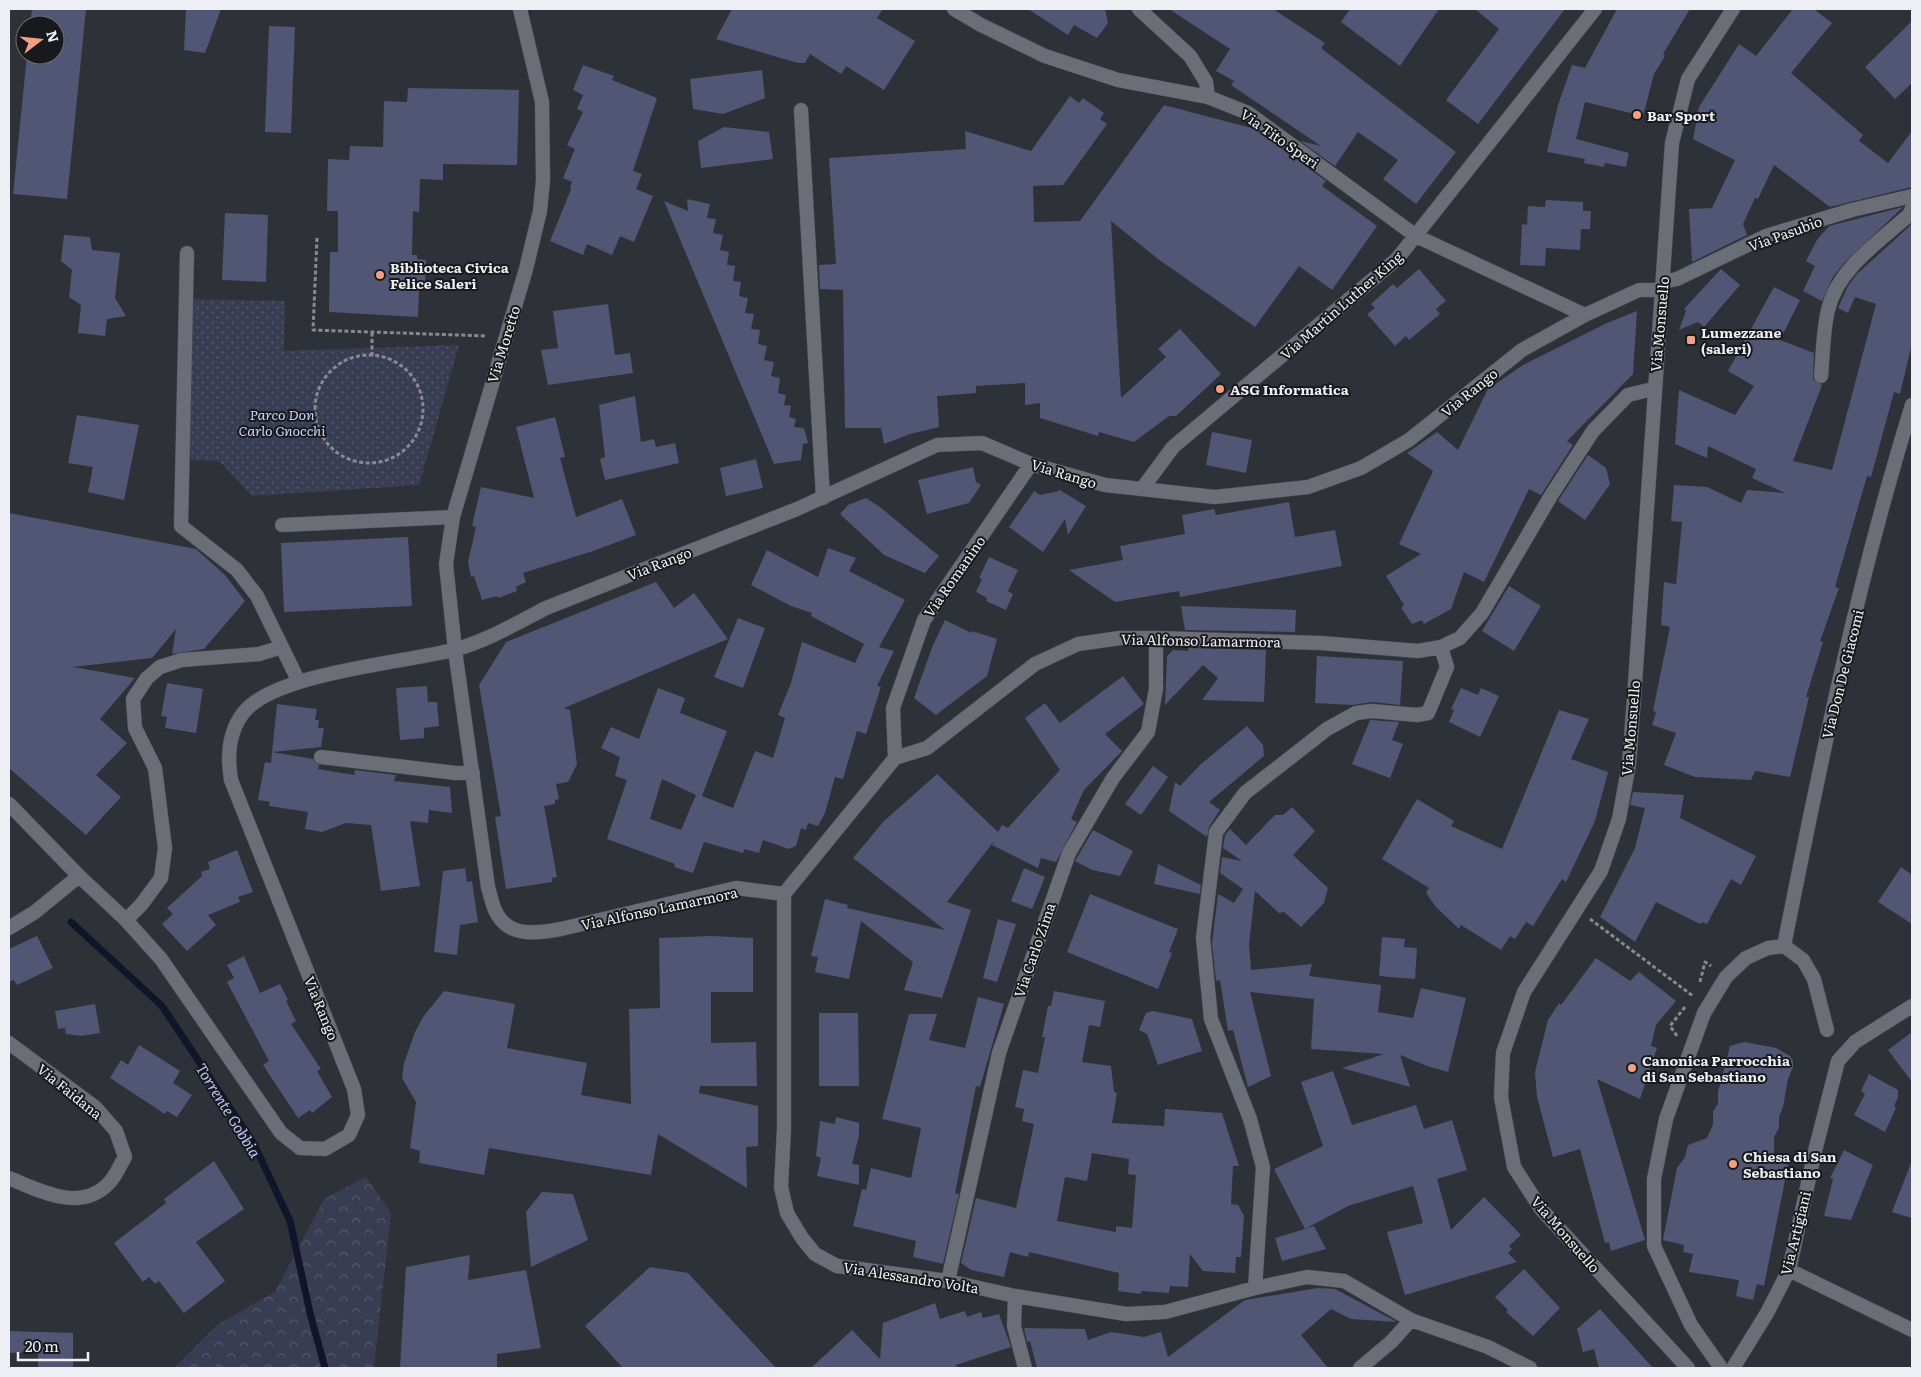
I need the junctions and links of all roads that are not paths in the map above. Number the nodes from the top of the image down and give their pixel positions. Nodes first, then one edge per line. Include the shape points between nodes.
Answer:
1 (520, 9) edge
2 (954, 9) edge
3 (1139, 9) edge
4 (1595, 9) edge
5 (1734, 9) edge
6 (1208, 97) junction
7 (802, 110) dead end
8 (1912, 196) edge
9 (1912, 208) edge
10 (1416, 236) junction
11 (187, 253) dead end
12 (1662, 286) junction
13 (1585, 315) junction
14 (1821, 376) dead end
15 (1653, 389) junction
16 (1912, 406) edge
17 (1031, 464) junction
18 (1142, 489) junction
19 (823, 498) junction
20 (453, 517) junction
21 (282, 525) dead end
22 (1156, 638) junction
23 (282, 647) junction
24 (1441, 648) junction
25 (455, 650) junction
26 (299, 682) junction
27 (321, 756) dead end
28 (895, 758) junction
29 (473, 773) junction
30 (9, 804) edge
31 (79, 876) junction
32 (784, 894) junction
33 (126, 920) junction
34 (9, 928) edge
35 (1784, 946) junction
36 (1912, 1006) edge
37 (1827, 1030) dead end
38 (9, 1043) edge
39 (9, 1178) edge
40 (1789, 1270) junction
41 (948, 1281) junction
42 (1255, 1288) junction
43 (1015, 1296) junction
44 (1412, 1320) junction
45 (1912, 1330) edge
46 (1025, 1368) edge
47 (1360, 1368) edge
48 (1530, 1368) edge
49 (1688, 1368) edge
50 (1722, 1368) edge
51 (1733, 1368) edge

1 - 20 street, Via Moretto via 542,102 540,211
2 - 6 street, Via Tito Speri via 1045,56 1118,80
3 - 6 street via 1190,56 1206,82
4 - 10 street, Via Martin Luther King
5 - 12 street, Via Monsuello via 1688,79 1672,144
6 - 10 street, Via Tito Speri via 1248,113
7 - 19 street
8 - 12 street, Via Pasubio via 1766,236
9 - 14 street via 1910,214 1851,267 1838,283 1828,310
10 - 13 street, Via Tito Speri
10 - 18 street, Via Martin Luther King via 1397,259 1173,447
11 - 23 street via 182,526 237,570 257,596
12 - 13 street, Via Rango via 1639,290
12 - 15 street, Via Monsuello
13 - 18 street, Via Rango via 1522,350 1409,440 1361,468 1308,487 1215,497
15 - 24 street, Via Alfonso Lamarmora via 1628,395 1593,431 1482,613 1460,638
15 - 49 street, Via Monsuello via 1629,764 1619,819 1601,871 1524,992 1503,1053 1501,1097 1514,1167 1541,1209
16 - 35 street, Via Don De Giacomi via 1890,478 1825,742
17 - 18 street, Via Rango via 1105,486
17 - 19 street, Via Rango via 982,443 937,445
17 - 28 street, Via Romanino via 924,620 893,708
19 - 25 street, Via Rango via 546,608
20 - 21 street
20 - 25 street, Via Moretto via 446,564
22 - 24 street, Via Alfonso Lamarmora via 1321,642 1418,651
22 - 28 street, Via Alfonso Lamarmora via 1120,638 1078,644 1035,664 927,748
22 - 41 street, Via Carlo Zima via 1156,689 1148,732 1113,778 1069,853 999,1053
23 - 26 street
23 - 33 street via 259,654 182,660 160,666 147,678 133,700 135,728 155,768 165,848 162,878
24 - 42 street via 1447,667 1428,713 1356,713 1327,729 1245,793 1216,832 1202,938 1211,1019 1250,1119 1263,1167
25 - 26 street, Via Rango
25 - 29 street
26 - 33 street, Via Rango via 267,694 244,712 230,740 227,758 231,780 354,1089 358,1115 349,1136 326,1149 300,1148 281,1134 161,959
27 - 29 street
28 - 32 street
29 - 32 street, Via Alfonso Lamarmora via 488,888 497,915 512,930 532,934 561,929 736,888
30 - 31 street, Via Rango
31 - 33 street, Via Rango
31 - 34 street via 35,912
32 - 41 street, Via Alessandro Volta via 781,1187 787,1214 815,1254 836,1266
35 - 37 street via 1803,960 1814,979
35 - 50 street via 1768,948 1746,958 1726,977 1704,1013 1666,1119 1654,1179 1654,1246 1691,1325
36 - 40 street, Via Artigiani via 1855,1042 1838,1061
38 - 39 street, Via Faidana via 95,1107 116,1131 126,1157 109,1184 85,1198 55,1197
40 - 45 street
40 - 51 street, Via Artigiani
41 - 43 street, Via Alessandro Volta
42 - 43 street, Via Alessandro Volta via 1166,1312 1126,1314
42 - 44 street, Via Alessandro Volta via 1307,1277 1344,1281
43 - 46 street via 1014,1326
44 - 47 street
44 - 48 street, Via Alessandro Volta via 1488,1347

